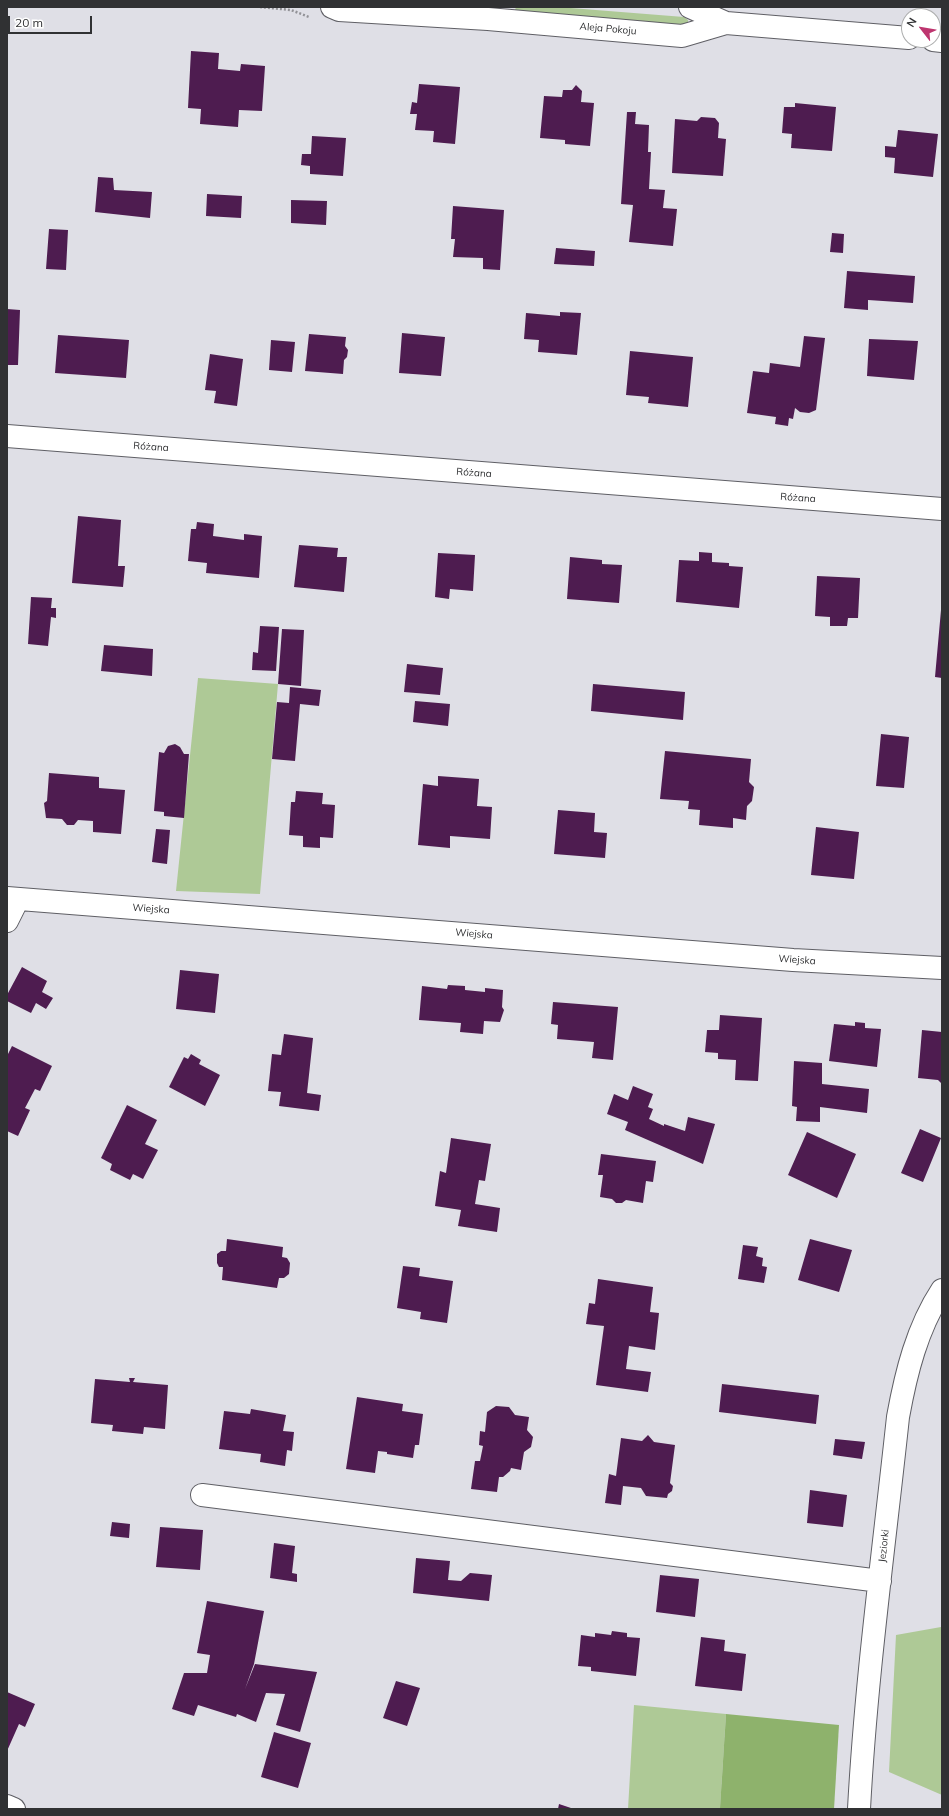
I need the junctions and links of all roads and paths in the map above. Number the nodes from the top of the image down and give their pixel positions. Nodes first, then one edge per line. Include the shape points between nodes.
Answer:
1 (332, 7) edge
2 (690, 7) edge
3 (488, 13) edge
4 (726, 23) junction
5 (901, 37) edge
6 (7, 436) edge
7 (942, 509) edge
8 (12, 898) edge
9 (7, 920) edge
10 (942, 968) edge
11 (942, 1290) edge
12 (202, 1494) dead end
13 (880, 1581) junction
14 (7, 1806) edge
15 (14, 1809) edge
16 (860, 1809) edge

1 - 3 street, Aleja Pokoju via 339,10
2 - 4 street, Aleja Pokoju
3 - 4 street, Aleja Pokoju via 682,36
4 - 5 street, Aleja Pokoju
6 - 7 street, Różana
8 - 9 street
8 - 10 street, Wiejska via 793,960
11 - 13 street, Jeziorki via 916,1345 905,1377 898,1417
12 - 13 street
13 - 16 street, Jeziorki via 863,1742
14 - 15 street

